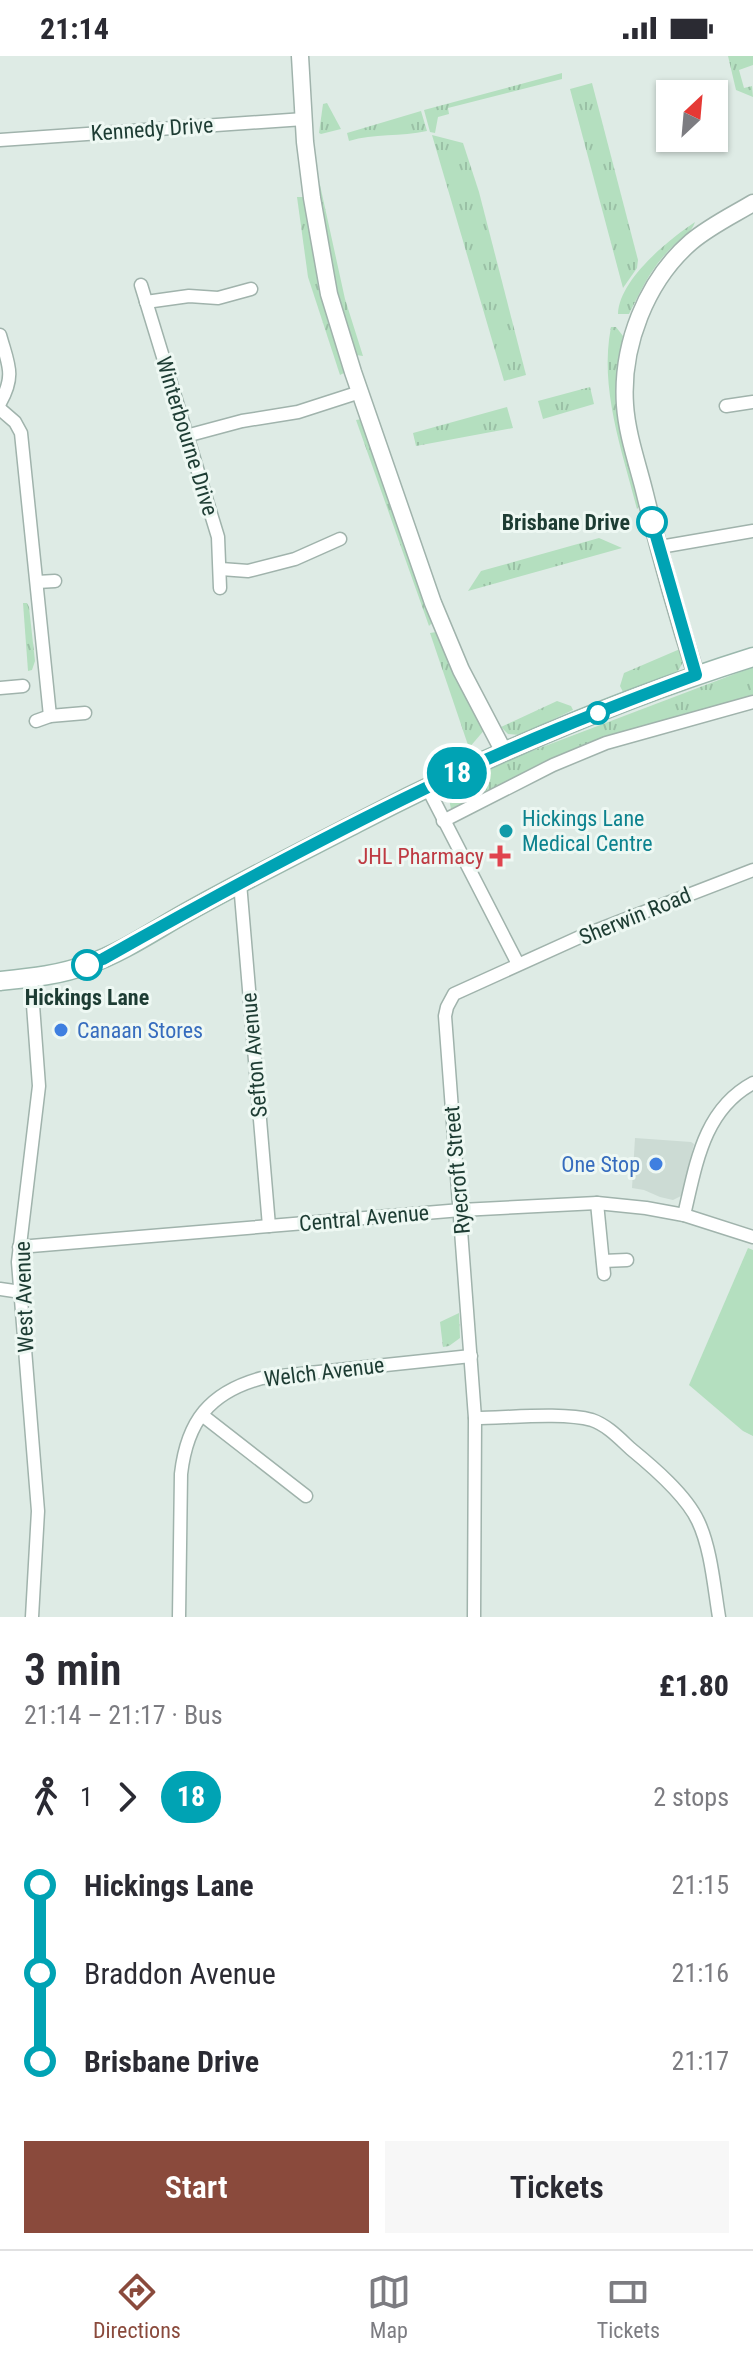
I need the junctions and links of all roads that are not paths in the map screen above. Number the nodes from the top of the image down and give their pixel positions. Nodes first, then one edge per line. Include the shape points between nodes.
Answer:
1 (300, 56) edge
2 (304, 119) junction
3 (0, 140) edge
4 (753, 203) edge
5 (141, 285) dead end
6 (251, 289) dead end
7 (146, 302) junction
8 (0, 335) edge
9 (360, 392) junction
10 (753, 402) edge
11 (0, 406) edge
12 (726, 406) dead end
13 (186, 436) junction
14 (753, 531) edge
15 (312, 535) dead end
16 (340, 539) dead end
17 (660, 547) junction
18 (317, 550) junction
19 (221, 569) junction
20 (55, 581) dead end
21 (37, 582) junction
22 (220, 588) dead end
23 (753, 657) edge
24 (696, 675) junction
25 (23, 686) dead end
26 (0, 688) edge
27 (753, 702) edge
28 (85, 713) dead end
29 (50, 716) junction
30 (36, 721) dead end
31 (504, 752) junction
32 (427, 787) junction
33 (443, 821) junction
34 (753, 870) edge
35 (240, 883) junction
36 (518, 964) junction
37 (31, 978) junction
38 (0, 981) edge
39 (753, 1083) edge
40 (597, 1203) junction
41 (461, 1210) junction
42 (684, 1215) junction
43 (269, 1226) junction
44 (753, 1237) edge
45 (19, 1247) junction
46 (627, 1260) dead end
47 (0, 1289) edge
48 (21, 1292) junction
49 (471, 1356) junction
50 (202, 1415) junction
51 (475, 1418) junction
52 (306, 1496) dead end
53 (32, 1617) edge
54 (179, 1617) edge
55 (474, 1617) edge
56 (719, 1617) edge

1 - 2 street
2 - 3 street, Kennedy Drive
2 - 9 street via 329,294
4 - 17 street via 699,236 672,261 645,304 631,343 624,380 627,422
5 - 7 street, Winterbourne Drive
6 - 7 street via 218,298
7 - 13 street, Winterbourne Drive
8 - 11 street via 10,377
9 - 13 street via 298,412
9 - 31 street via 447,639
10 - 12 street
11 - 21 street via 21,433
13 - 19 street, Winterbourne Drive via 218,537
14 - 17 street
15 - 18 street
16 - 18 street
17 - 24 street
18 - 19 street via 248,571
19 - 22 street, Winterbourne Drive
20 - 21 street
21 - 29 street
23 - 24 main road
24 - 31 main road
25 - 26 street
27 - 33 street via 606,743
28 - 29 street
29 - 30 street
31 - 32 main road
32 - 33 street
32 - 35 main road
33 - 36 street
34 - 36 street, Sherwin Road
35 - 37 main road via 103,959
35 - 43 street, Sefton Avenue
36 - 41 street, Ryecroft Street via 454,994 447,1007
37 - 38 main road
37 - 45 street, West Avenue via 39,1086
39 - 42 street via 730,1100 705,1135
40 - 41 street, Central Avenue
40 - 42 street, Central Avenue
40 - 46 street via 604,1268
41 - 43 street, Central Avenue
41 - 49 street, Ryecroft Street
42 - 44 street, Central Avenue
43 - 45 street, Central Avenue
45 - 48 street, West Avenue
47 - 48 street
48 - 53 street, West Avenue via 38,1511
49 - 50 street, Welch Avenue via 262,1378 235,1387
49 - 51 street, Ryecroft Street
50 - 52 street
50 - 54 street, Welch Avenue via 187,1438 182,1465
51 - 55 street, Ryecroft Street
51 - 56 street via 577,1417 608,1430 655,1469 699,1522

